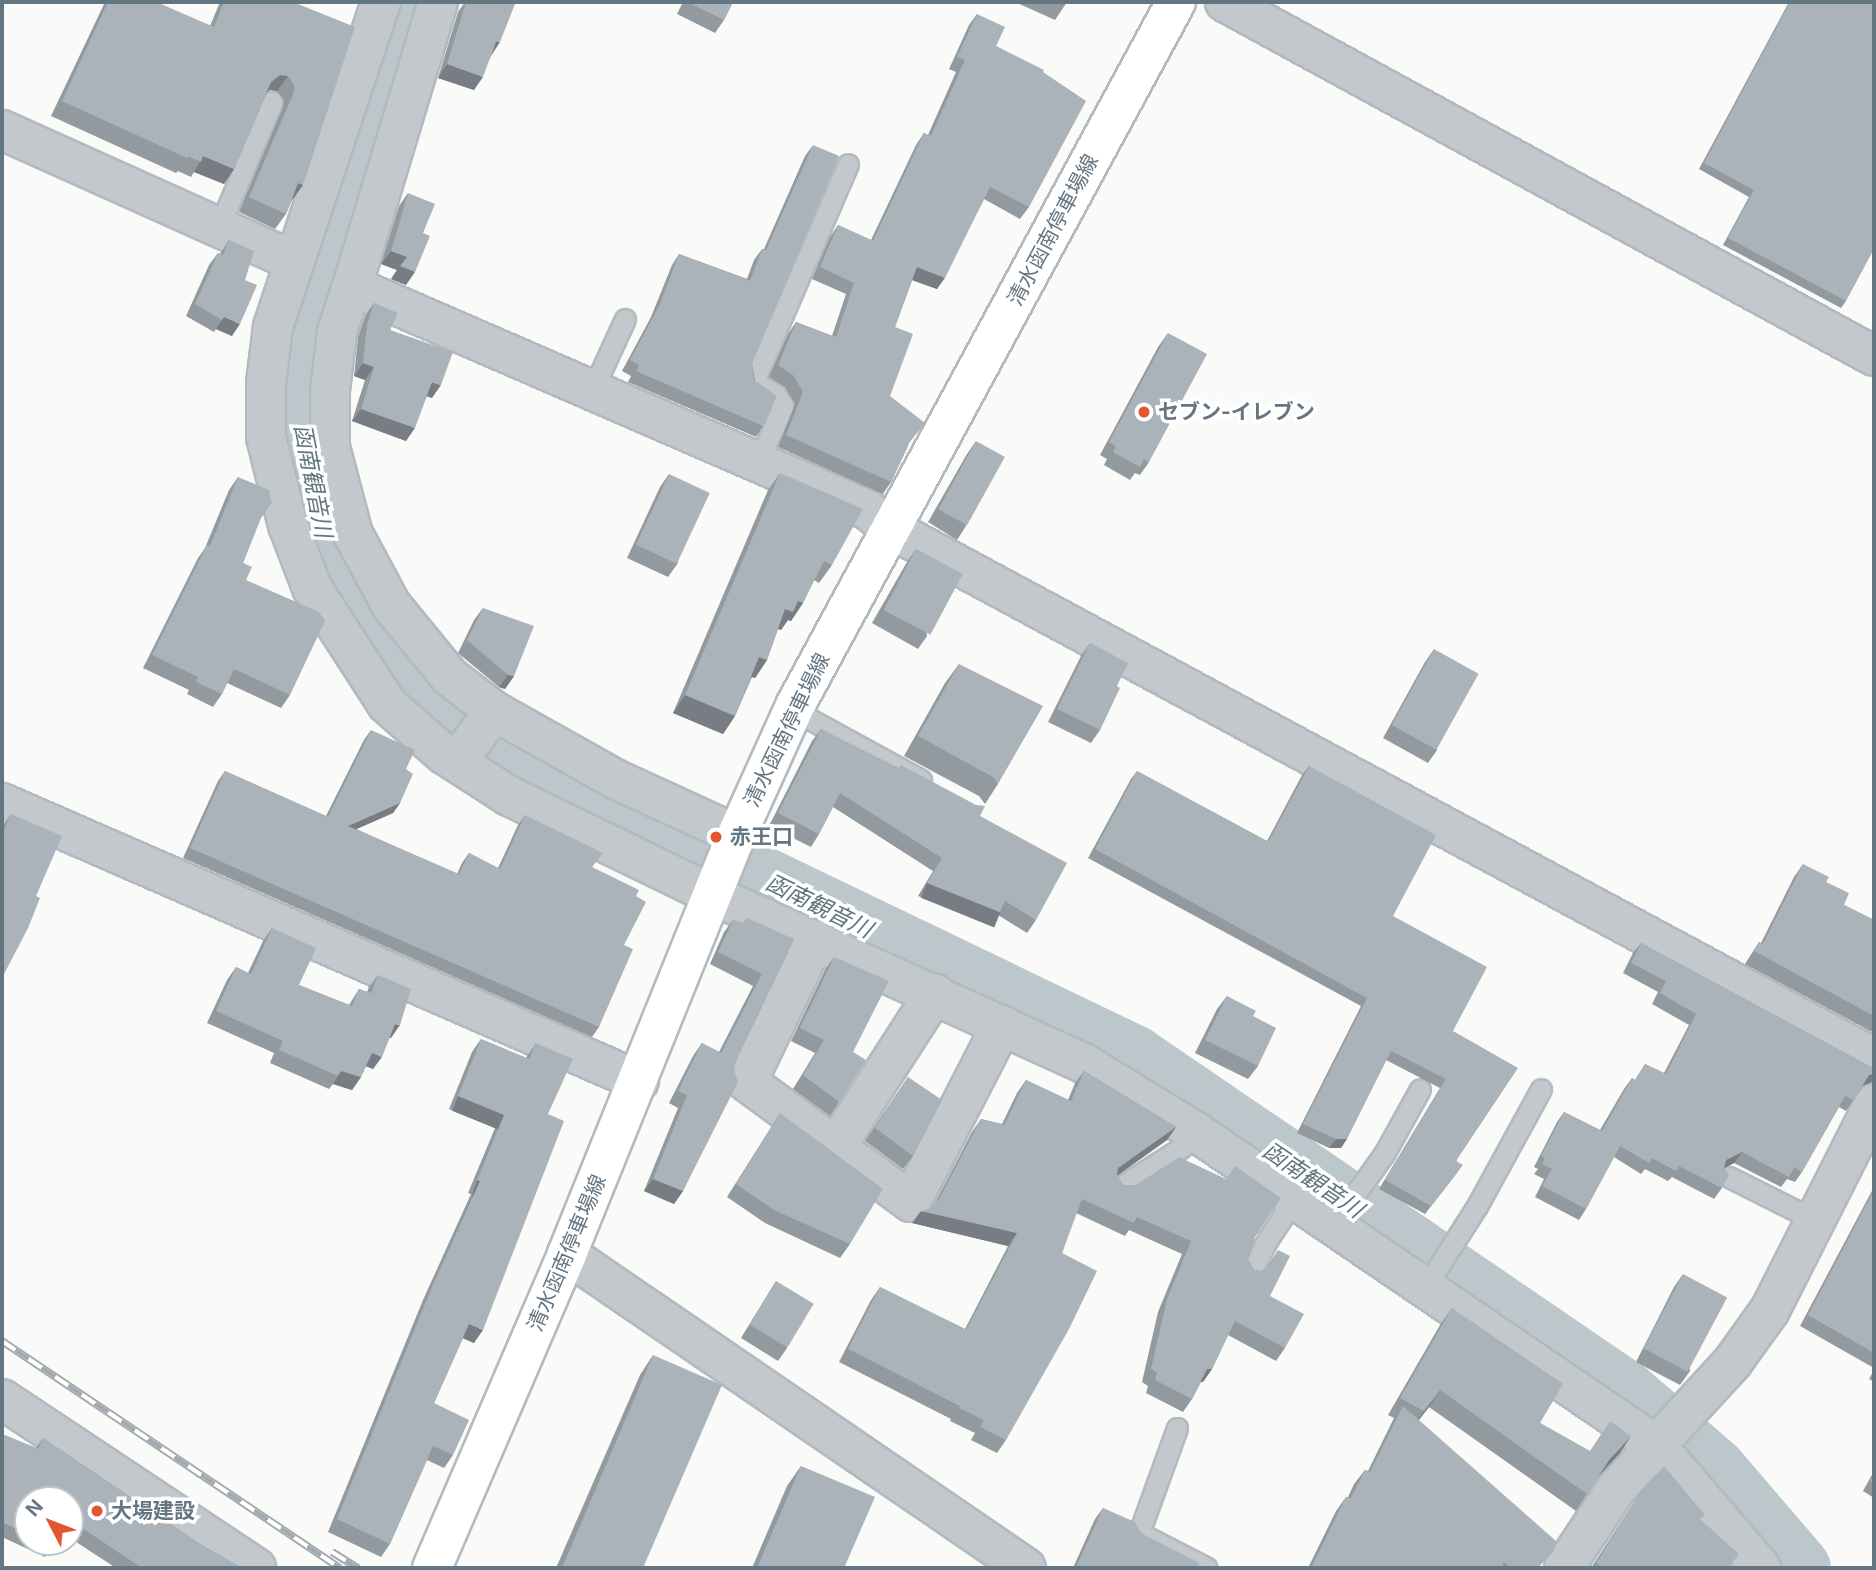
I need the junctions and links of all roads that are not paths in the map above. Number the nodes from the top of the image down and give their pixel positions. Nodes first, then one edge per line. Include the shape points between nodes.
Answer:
1 (382, 2) edge
2 (438, 2) edge
3 (1176, 2) edge
4 (1225, 2) edge
5 (355, 99) junction
6 (272, 102) edge
7 (400, 115) junction
8 (2, 130) edge
9 (848, 164) dead end
10 (331, 169) junction
11 (378, 186) junction
12 (219, 227) junction
13 (294, 261) junction
14 (352, 286) junction
15 (625, 319) dead end
16 (1874, 356) edge
17 (592, 391) junction
18 (758, 462) junction
19 (891, 529) junction
20 (793, 710) junction
21 (476, 736) junction
22 (937, 788) edge
23 (2, 803) edge
24 (736, 838) junction
25 (715, 888) junction
26 (815, 940) junction
27 (934, 993) junction
28 (1002, 1025) junction
29 (1874, 1058) edge
30 (639, 1081) junction
31 (1420, 1089) dead end
32 (1541, 1089) dead end
33 (1874, 1104) edge
34 (1196, 1132) junction
35 (835, 1149) junction
36 (1729, 1177) edge
37 (1119, 1187) edge
38 (1295, 1198) junction
39 (1338, 1219) junction
40 (1817, 1221) junction
41 (567, 1254) junction
42 (1251, 1272) edge
43 (1430, 1281) junction
44 (2, 1399) edge
45 (1177, 1428) dead end
46 (1656, 1445) junction
47 (256, 1568) edge
48 (432, 1568) edge
49 (1026, 1568) edge
50 (1205, 1568) edge
51 (1564, 1568) edge
52 (1760, 1568) edge

1 - 5 street via 363,36
2 - 7 street
3 - 19 main road, 清水函南停車場線
4 - 16 street
5 - 7 street
5 - 10 street
6 - 12 lane
7 - 11 street
8 - 12 street
9 - 18 lane via 755,379 783,406
10 - 11 street
10 - 13 street
11 - 14 street
12 - 13 street
13 - 21 street via 273,326 266,437 288,525 312,588 387,704
14 - 17 street
14 - 21 street via 337,332 330,447 353,534 391,605 450,677
15 - 17 lane
17 - 18 street
18 - 19 street via 868,510
19 - 20 main road, 清水函南停車場線
19 - 29 street
20 - 22 lane
20 - 24 main road, 清水函南停車場線
21 - 24 street via 617,780
21 - 25 street via 509,796
23 - 30 street
24 - 25 main road, 清水函南停車場線
25 - 26 street
25 - 30 main road, 清水函南停車場線
26 - 27 street
26 - 35 street via 747,1082
27 - 28 street
27 - 35 street
28 - 34 street via 1086,1064
28 - 35 street via 911,1202
30 - 41 main road, 清水函南停車場線
31 - 39 lane via 1360,1191
32 - 43 lane
33 - 40 street
34 - 37 lane via 1181,1148
34 - 38 street
36 - 40 lane
38 - 39 street
38 - 42 lane
39 - 43 street
40 - 46 street via 1770,1310 1732,1363
41 - 48 main road, 清水函南停車場線
41 - 49 street
43 - 46 street
44 - 47 street
45 - 50 lane via 1139,1533
46 - 51 street via 1616,1489
46 - 52 street

